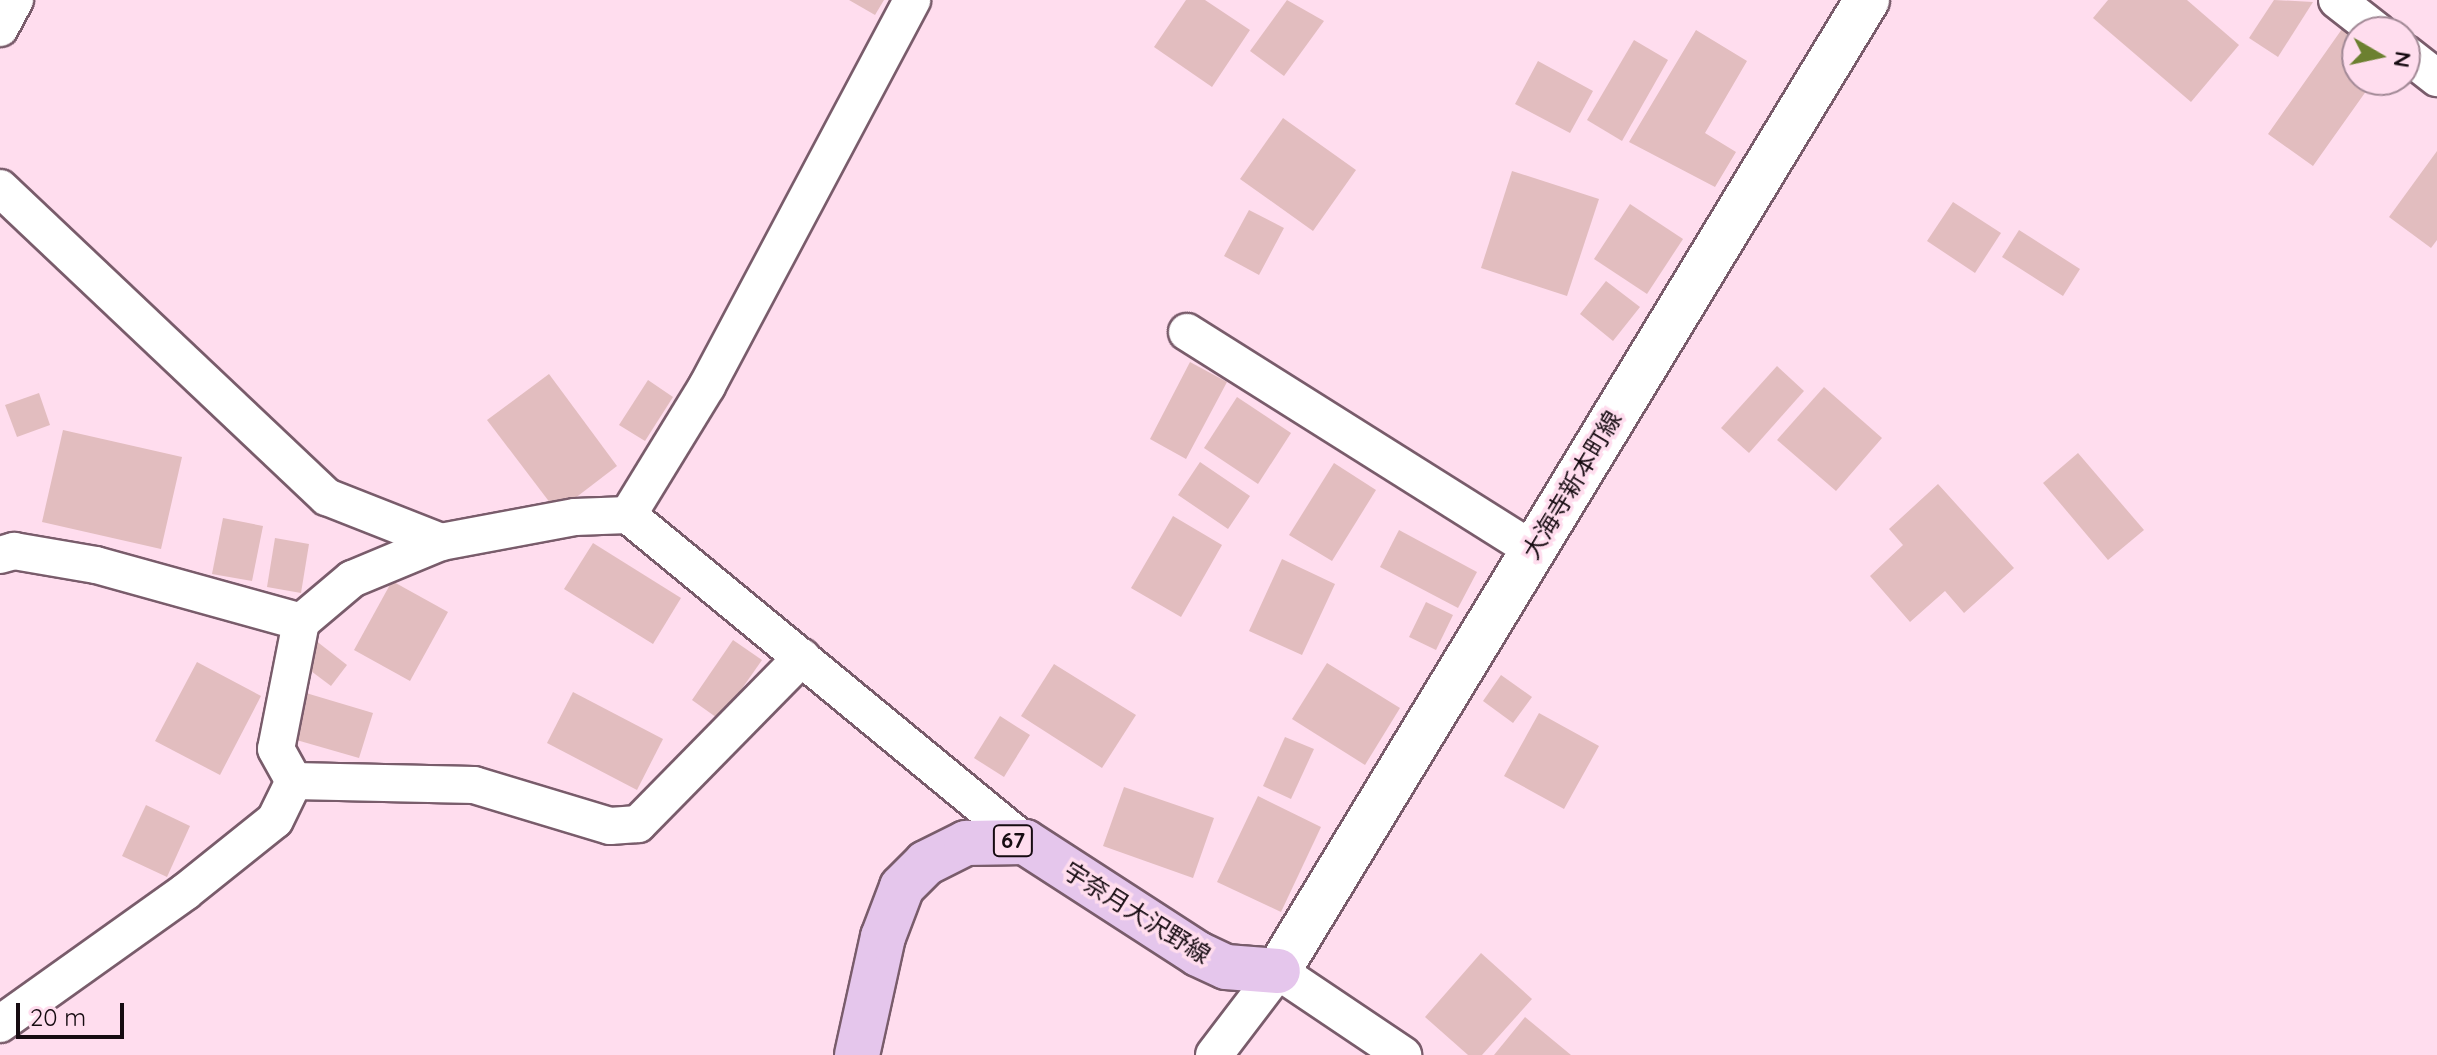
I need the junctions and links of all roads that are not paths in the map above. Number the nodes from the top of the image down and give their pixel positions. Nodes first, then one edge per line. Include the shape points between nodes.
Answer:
1 (15, 0) edge
2 (912, 0) edge
3 (1867, 0) edge
4 (2337, 0) edge
5 (2358, 16) edge
6 (0, 28) edge
7 (2421, 66) edge
8 (2437, 78) edge
9 (0, 188) edge
10 (1187, 332) dead end
11 (628, 515) junction
12 (441, 542) junction
13 (1532, 549) junction
14 (0, 555) edge
15 (301, 622) junction
16 (802, 657) junction
17 (294, 781) junction
18 (1025, 842) junction
19 (1278, 971) junction
20 (0, 1024) edge
21 (857, 1055) edge
22 (1214, 1055) edge
23 (1403, 1055) edge

1 - 6 street
2 - 11 street via 707,386
3 - 13 main road, 大海寺新本町線
4 - 5 street
7 - 8 street
9 - 12 street via 327,497
10 - 13 street
11 - 12 street via 575,517
11 - 16 street
12 - 15 street via 352,579
13 - 19 main road, 大海寺新本町線
14 - 15 street via 14,551 96,565
15 - 17 street via 276,749
16 - 17 street via 638,824 610,826 474,785
16 - 18 street
17 - 20 street via 275,820 185,892
18 - 19 main road, 宇奈月大沢野線 / 67 via 1198,954 1226,967
18 - 21 main road, 67 via 966,843 926,863 902,887 883,937
19 - 22 street
19 - 23 street

